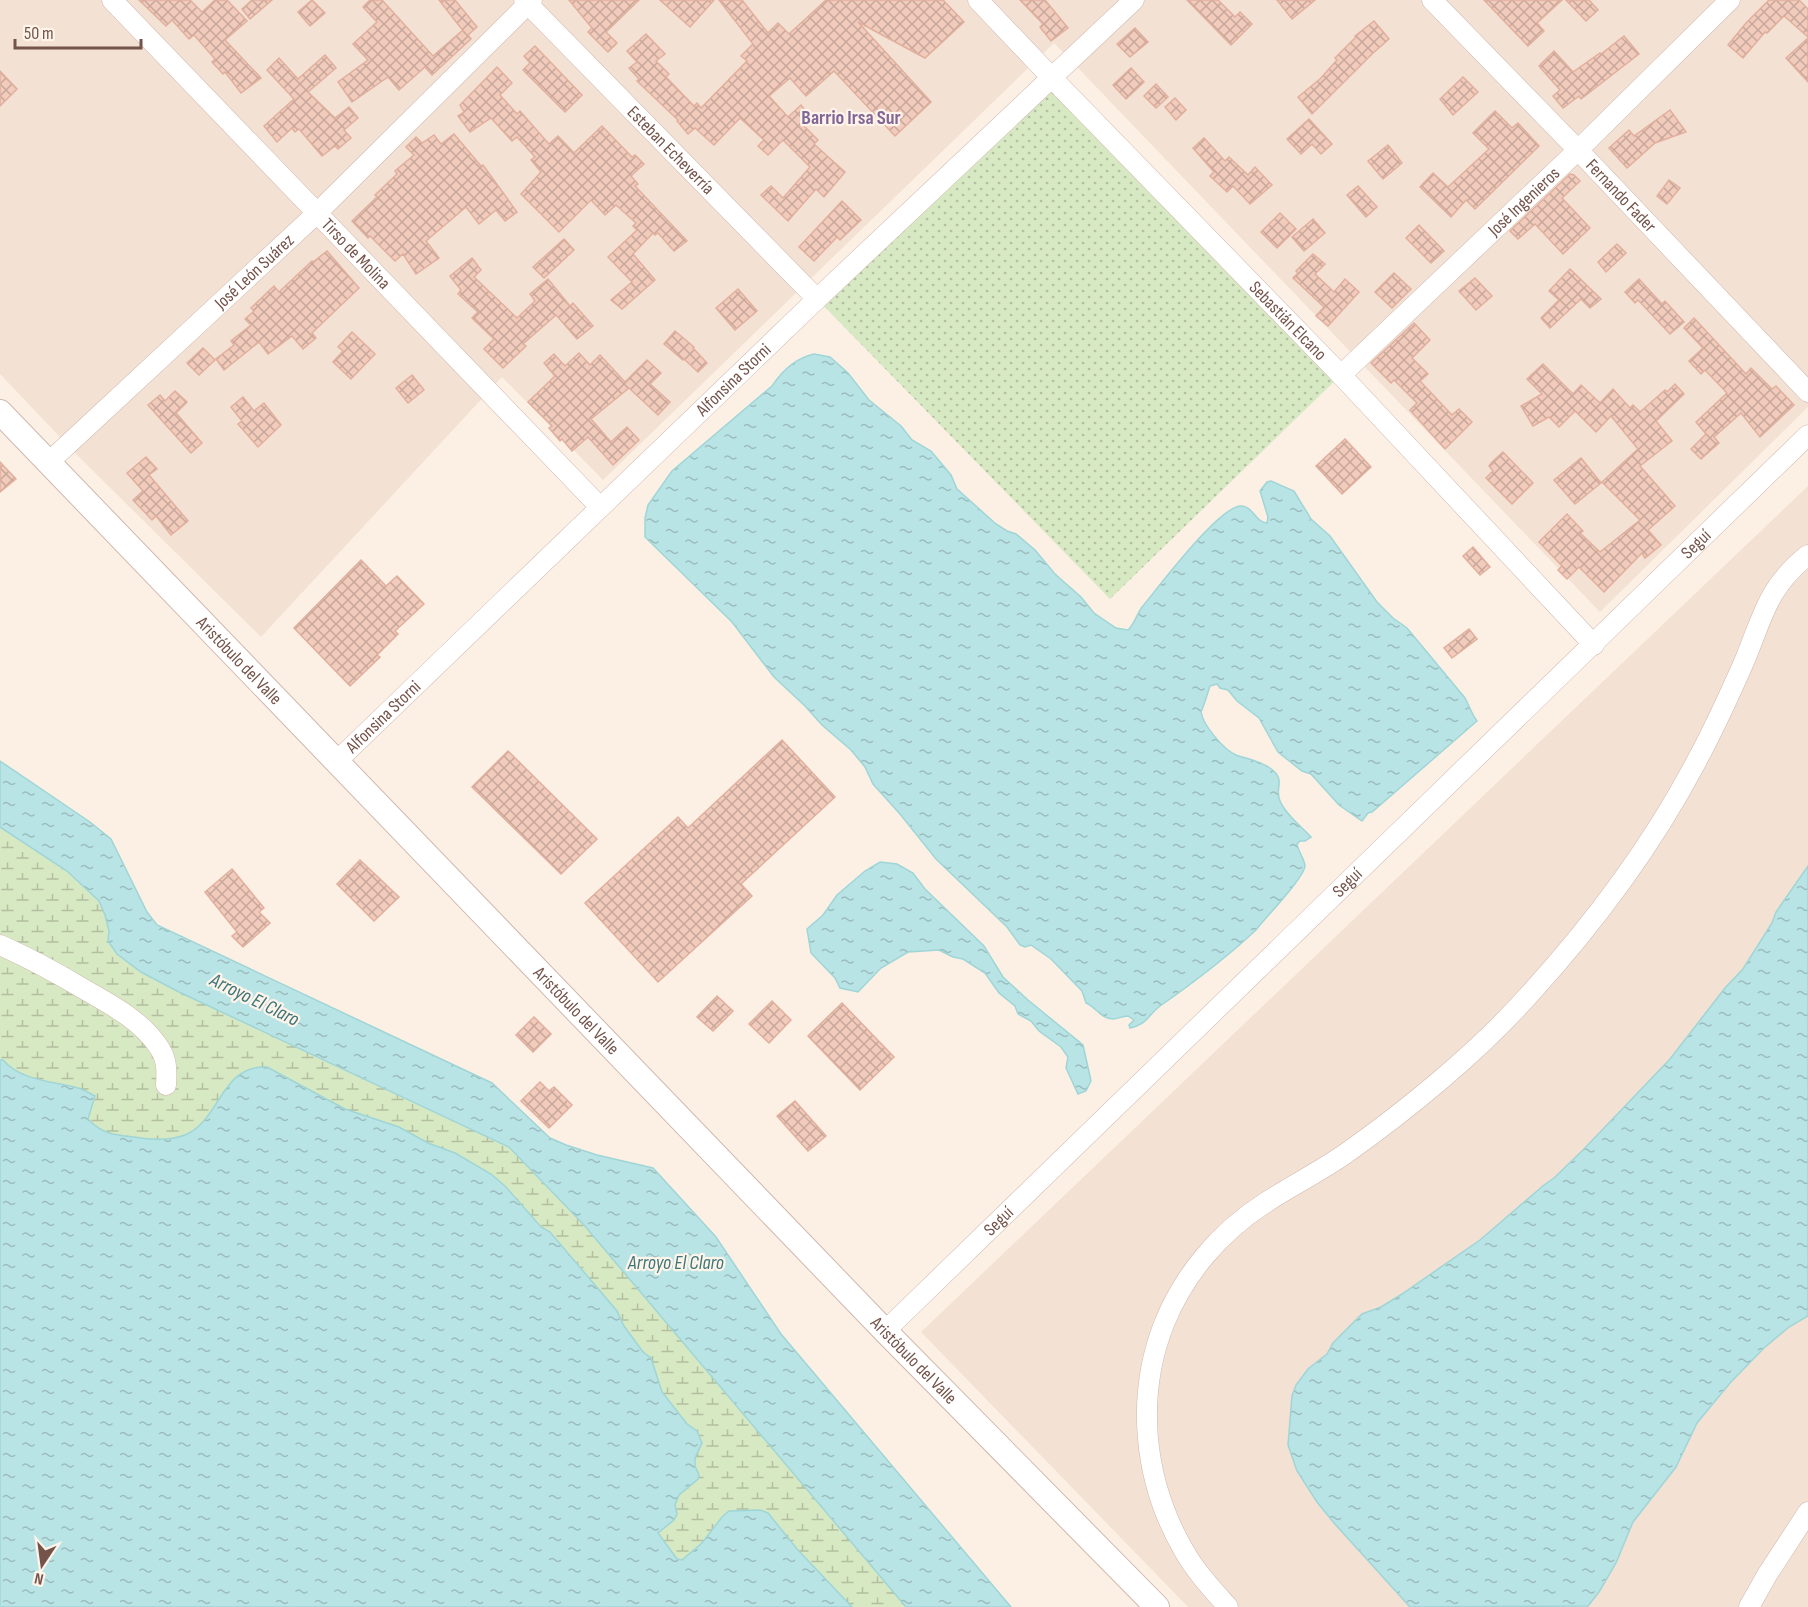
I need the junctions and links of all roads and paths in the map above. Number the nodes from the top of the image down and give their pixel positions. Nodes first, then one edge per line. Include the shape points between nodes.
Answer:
1 (112, 0) edge
2 (978, 0) edge
3 (1134, 0) edge
4 (1432, 0) edge
5 (1730, 0) edge
6 (528, 1) edge
7 (1052, 78) junction
8 (1578, 150) junction
9 (316, 214) junction
10 (817, 299) junction
11 (1341, 375) junction
12 (1808, 392) edge
13 (0, 412) edge
14 (1808, 435) edge
15 (49, 462) junction
16 (600, 507) junction
17 (1808, 555) edge
18 (1594, 645) junction
19 (337, 761) junction
20 (0, 945) edge
21 (166, 1085) dead end
22 (885, 1330) junction
23 (1808, 1512) edge
24 (1157, 1607) edge
25 (1228, 1607) edge
26 (1749, 1607) edge

1 - 9 street, Tirso de Molina
2 - 7 street, Sebastián Elcano
3 - 7 street, Alfonsina Storni
4 - 8 street, Fernando Fader
5 - 8 street, José Ingenieros
6 - 9 street, José León Suárez
6 - 10 street, Esteban Echeverría
7 - 10 street, Alfonsina Storni
7 - 11 street, Sebastián Elcano
8 - 11 street, José Ingenieros
8 - 12 street, Fernando Fader
9 - 15 street, José León Suárez
9 - 16 street, Tirso de Molina
10 - 16 street, Alfonsina Storni
11 - 18 street, Sebastián Elcano
13 - 15 street, Aristóbulo del Valle
14 - 18 street, Seguí
15 - 19 street, Aristóbulo del Valle
16 - 19 street, Alfonsina Storni
17 - 25 street via 1790,569 1773,591 1725,705 1665,817 1630,869 1545,977 1499,1027 1390,1120 1232,1227 1202,1258 1180,1290 1164,1323 1148,1385 1150,1462 1170,1526 1184,1553
18 - 22 street, Seguí
19 - 22 street, Aristóbulo del Valle
20 - 21 street via 30,958 140,1025 159,1046 167,1065
22 - 24 street, Aristóbulo del Valle
23 - 26 street

